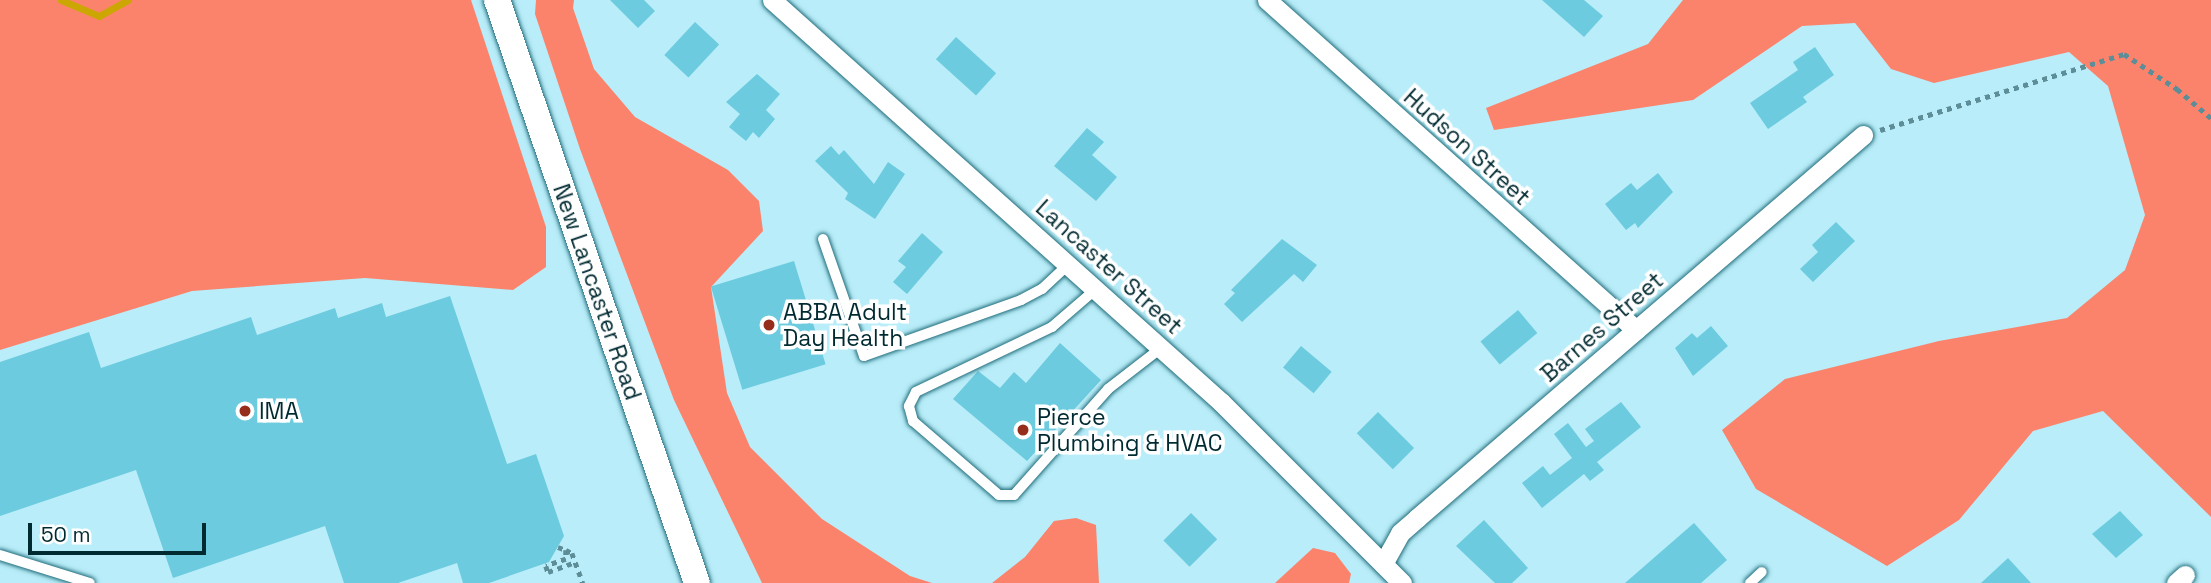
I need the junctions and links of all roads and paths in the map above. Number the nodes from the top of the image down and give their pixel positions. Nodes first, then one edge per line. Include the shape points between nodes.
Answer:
1 (497, 0) edge
2 (772, 0) edge
3 (1267, 0) edge
4 (2211, 118) edge
5 (1863, 135) joint
6 (822, 239) dead end
7 (1069, 263) junction
8 (1097, 289) junction
9 (1636, 330) junction
10 (1161, 348) junction
11 (558, 547) dead end
12 (566, 550) junction
13 (0, 555) edge
14 (576, 562) junction
15 (1383, 564) junction
16 (1762, 572) dead end
17 (90, 583) edge
18 (583, 583) edge
19 (697, 583) edge
20 (1402, 583) edge
21 (1750, 583) edge

1 - 19 main road, New Lancaster Road
2 - 7 street, Lancaster Street
3 - 9 street, Hudson Street
4 - 5 path via 2124,54
5 - 9 street, Barnes Street
6 - 7 lane via 864,356 1021,300 1042,289
7 - 8 street, Lancaster Street
8 - 10 street, Lancaster Street
8 - 10 lane via 1052,327 916,392 909,406 913,421 999,495 1014,495 1108,389
9 - 15 street, Barnes Street via 1400,533
10 - 15 street, Lancaster Street
11 - 12 path
12 - 14 path
12 - 14 path via 566,559 546,566 548,572
13 - 17 lane
14 - 18 path
15 - 20 street, Lancaster Street
16 - 21 lane

